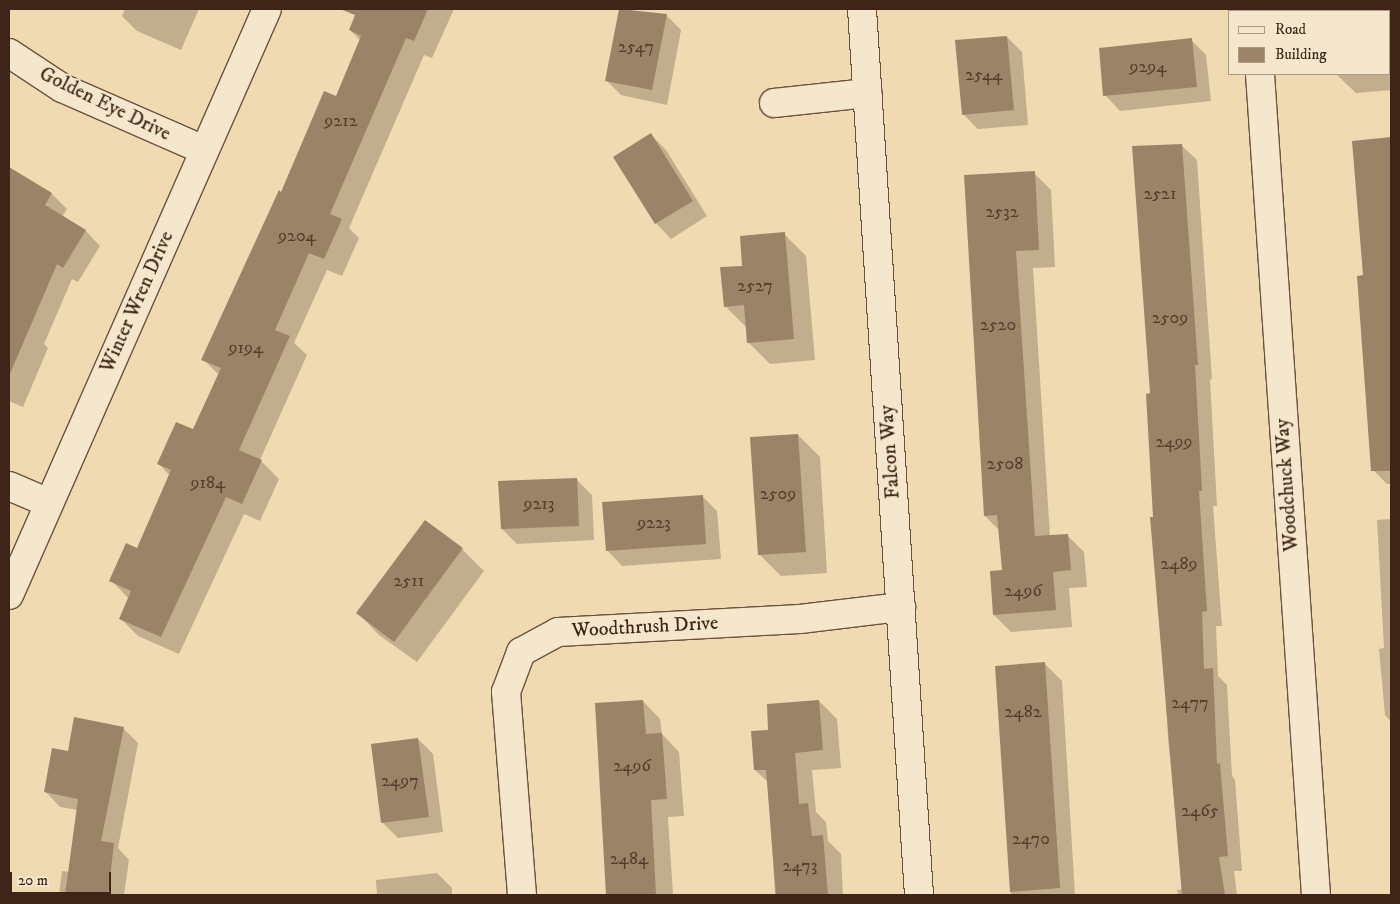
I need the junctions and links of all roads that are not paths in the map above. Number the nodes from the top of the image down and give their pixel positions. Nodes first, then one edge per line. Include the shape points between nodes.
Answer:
1 (267, 9) edge
2 (862, 9) edge
3 (9, 54) edge
4 (1260, 75) edge
5 (867, 92) junction
6 (774, 103) dead end
7 (204, 150) junction
8 (9, 486) edge
9 (49, 503) junction
10 (9, 595) edge
11 (900, 607) junction
12 (522, 895) edge
13 (919, 895) edge
14 (1316, 895) edge

1 - 7 street, Winter Wren Drive
2 - 5 street, Falcon Way
3 - 7 street, Golden Eye Drive via 62,88
4 - 14 street, Woodchuck Way
5 - 6 street
5 - 11 street, Falcon Way
7 - 9 street, Winter Wren Drive
8 - 9 street
9 - 10 street, Winter Wren Drive
11 - 12 street, Woodthrush Drive via 800,619 558,632 521,652 506,692
11 - 13 street, Falcon Way

